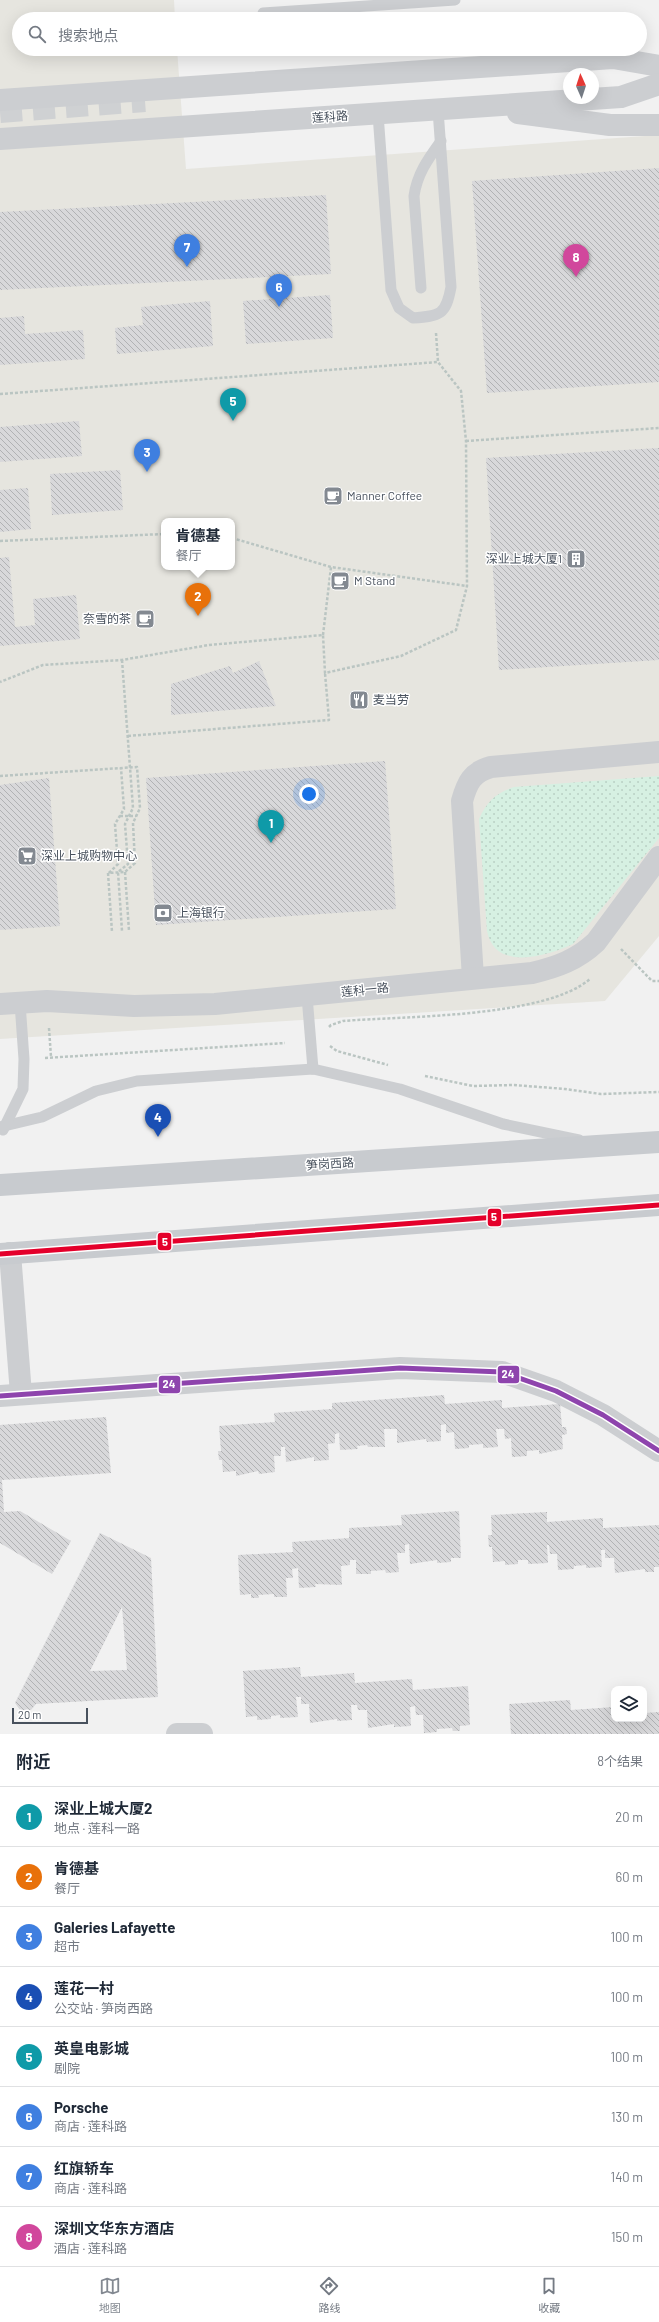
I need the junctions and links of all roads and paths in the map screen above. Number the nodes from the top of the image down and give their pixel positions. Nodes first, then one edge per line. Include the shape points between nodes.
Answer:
1 (455, 0) edge
2 (278, 12) edge
3 (659, 66) edge
4 (659, 84) edge
5 (0, 100) edge
6 (485, 107) junction
7 (438, 110) junction
8 (378, 114) junction
9 (659, 126) edge
10 (0, 139) edge
11 (441, 141) junction
12 (421, 288) dead end
13 (435, 317) junction
14 (438, 362) junction
15 (0, 394) edge
16 (659, 428) edge
17 (466, 441) junction
18 (161, 534) edge
19 (235, 539) edge
20 (0, 541) edge
21 (331, 567) junction
22 (467, 586) junction
23 (323, 635) junction
24 (122, 660) junction
25 (326, 673) junction
26 (0, 682) edge
27 (128, 736) junction
28 (659, 752) edge
29 (122, 768) junction
30 (130, 768) junction
31 (0, 776) edge
32 (119, 816) junction
33 (129, 816) junction
34 (136, 816) junction
35 (659, 858) edge
36 (118, 872) junction
37 (125, 872) junction
38 (108, 873) junction
39 (122, 931) dead end
40 (129, 931) dead end
41 (112, 932) dead end
42 (621, 948) dead end
43 (473, 978) junction
44 (659, 981) edge
45 (306, 996) junction
46 (10, 1004) edge
47 (48, 1028) dead end
48 (285, 1043) dead end
49 (328, 1044) dead end
50 (51, 1057) junction
51 (45, 1058) dead end
52 (389, 1066) dead end
53 (313, 1069) junction
54 (419, 1074) dead end
55 (659, 1092) edge
56 (2, 1129) edge
57 (659, 1142) edge
58 (607, 1146) junction
59 (0, 1185) edge
60 (659, 1205) edge
61 (5, 1253) edge
62 (8, 1311) edge
63 (21, 1394) junction
64 (0, 1396) edge
65 (659, 1451) edge
66 (177, 1734) edge
67 (202, 1734) edge

1 - 2 lane
3 - 5 street via 613,58
4 - 6 street, 莲科路 via 621,97
6 - 7 street, 莲科路
6 - 9 street via 558,120
7 - 8 street, 莲科路
7 - 11 lane
8 - 10 street, 莲科路
8 - 13 lane via 391,290 399,308 413,318
11 - 12 lane via 419,174 415,190
11 - 13 lane via 451,287 448,306
13 - 14 path
14 - 15 path
14 - 17 path via 461,391
16 - 17 path
17 - 22 path
18 - 20 path
19 - 21 path
21 - 22 path
21 - 23 path
22 - 25 path via 456,630 401,656
23 - 24 path via 209,645
23 - 25 path
24 - 26 path via 43,665
24 - 27 path
25 - 27 path via 330,720
27 - 30 path
28 - 43 street via 491,767 480,770 471,777 462,801
29 - 30 path
29 - 31 path
29 - 32 path via 124,809
30 - 33 path via 132,808
30 - 34 path via 137,767 140,808
32 - 33 path
32 - 38 path via 115,824 118,864
33 - 34 path
33 - 36 path via 125,824 128,864
34 - 37 path via 132,823 135,864
35 - 43 street, 莲科一路 via 596,942 579,956 561,966 532,973
36 - 37 path
36 - 38 path
36 - 39 path
37 - 40 path
38 - 41 path
42 - 44 path via 652,981
43 - 45 street, 莲科一路
45 - 46 street, 莲科一路 via 215,1004 134,1006 47,1001
45 - 53 lane
46 - 56 lane via 24,1059 23,1089
47 - 50 path
48 - 50 path
49 - 52 path via 337,1051
50 - 51 path
53 - 56 lane via 137,1081 96,1091 42,1117
53 - 58 lane via 400,1089 503,1124
54 - 55 path via 473,1086 514,1085 601,1094
57 - 58 main road, 笋岗西路
58 - 59 main road, 笋岗西路
60 - 61 main road
61 - 62 street
62 - 63 street
63 - 64 street
63 - 65 street via 400,1368 502,1372 556,1390 603,1415
66 - 67 street

